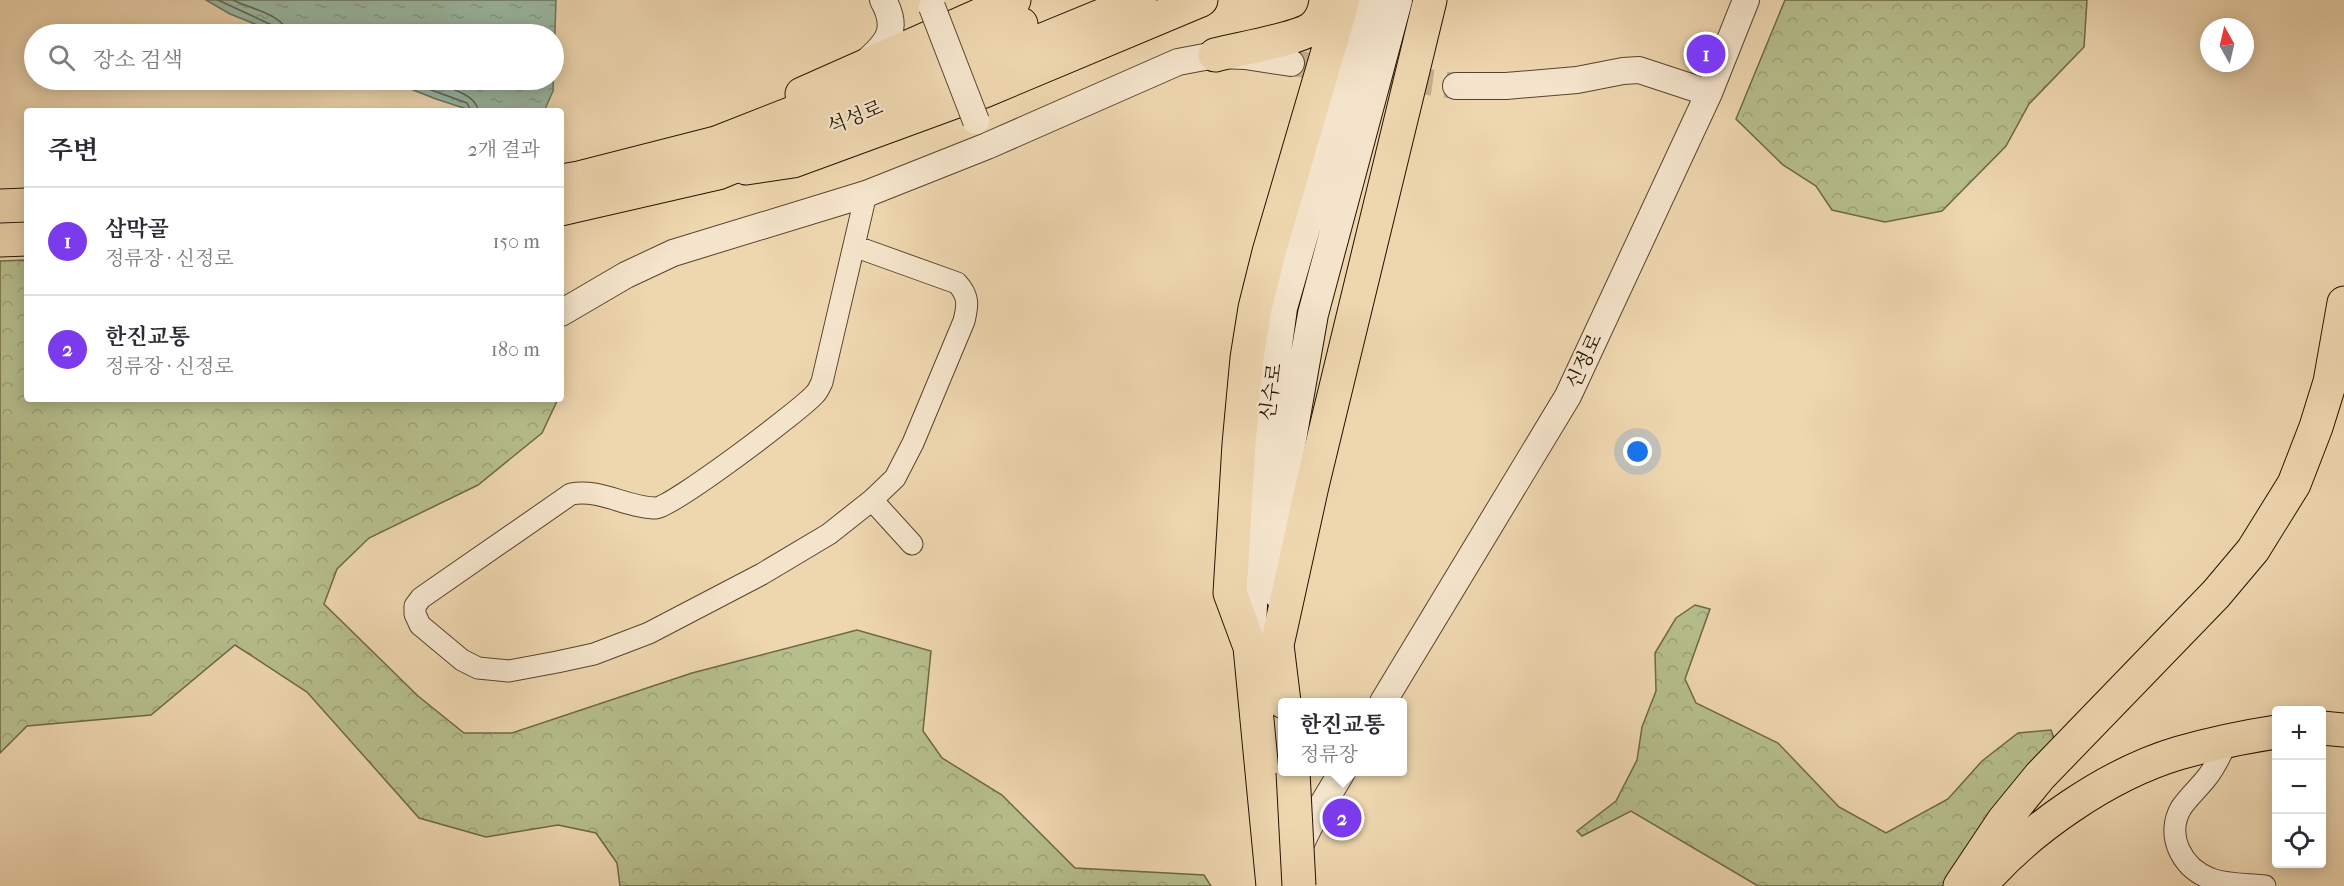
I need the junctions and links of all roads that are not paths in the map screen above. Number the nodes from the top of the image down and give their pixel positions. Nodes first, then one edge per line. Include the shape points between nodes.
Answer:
1 (882, 0) edge
2 (1014, 0) edge
3 (1083, 0) edge
4 (1140, 0) edge
5 (1202, 0) edge
6 (1326, 0) edge
7 (1334, 0) edge
8 (1343, 0) edge
9 (1370, 0) edge
10 (1396, 0) edge
11 (1430, 0) edge
12 (1746, 0) edge
13 (930, 3) edge
14 (1334, 35) junction
15 (1215, 55) junction
16 (1291, 63) tunnel mouth
17 (859, 69) junction
18 (1456, 86) tunnel mouth
19 (1709, 93) junction
20 (987, 146) junction
21 (717, 158) junction
22 (866, 194) junction
23 (24, 205) edge
24 (565, 205) edge
25 (0, 206) edge
26 (24, 239) edge
27 (0, 240) edge
28 (854, 246) junction
29 (2344, 303) edge
30 (564, 311) edge
31 (872, 500) junction
32 (912, 544) dead end
33 (1263, 646) junction
34 (1282, 698) edge
35 (1385, 698) edge
36 (2326, 728) edge
37 (2344, 730) edge
38 (2272, 733) edge
39 (2228, 740) junction
40 (1293, 776) edge
41 (1339, 776) edge
42 (1273, 886) edge
43 (1282, 886) edge
44 (1299, 886) edge
45 (1960, 886) edge
46 (1980, 886) edge
47 (2265, 886) edge

1 - 17 street via 890,35 884,47
2 - 17 main road
3 - 21 main road, 석성로
4 - 21 main road, 석성로
5 - 21 main road via 984,91 793,161
6 - 15 main road via 1325,9 1310,30
7 - 14 main road
8 - 14 main road
9 - 33 main road, 신수로 via 1282,308 1258,485
10 - 33 main road, 신수로 via 1313,314 1283,485
11 - 33 main road via 1312,486
12 - 19 street, 신정로
13 - 20 street, bridge
14 - 33 main road via 1269,252 1247,358 1230,593
15 - 16 street
15 - 20 street via 1178,62
17 - 21 main road via 782,103
18 - 19 street via 1577,80 1639,70
19 - 35 street, 신정로 via 1568,396
20 - 22 street
21 - 24 main road, 석성로
22 - 28 street
22 - 30 street via 673,253
23 - 25 main road
26 - 27 main road
28 - 31 street via 957,283 968,302 964,321 913,443 895,478
28 - 31 street via 822,382 816,393 795,411 692,488 658,508 595,494 571,494 421,598 415,614 420,625 441,644 478,668 509,671 594,654 649,633 762,574 829,534
29 - 45 main road via 2330,382 2316,427 2294,484 2253,550 2216,594 2040,776 2004,820
31 - 32 street
33 - 34 main road, 신수로
33 - 42 main road, 신수로 via 1264,796
36 - 37 main road
38 - 39 main road
39 - 46 main road via 2166,758 2077,802 2032,834
39 - 47 street via 2209,776 2180,810 2175,842 2182,857 2209,878 2229,884
40 - 44 main road, bridge
41 - 43 street via 1308,827

